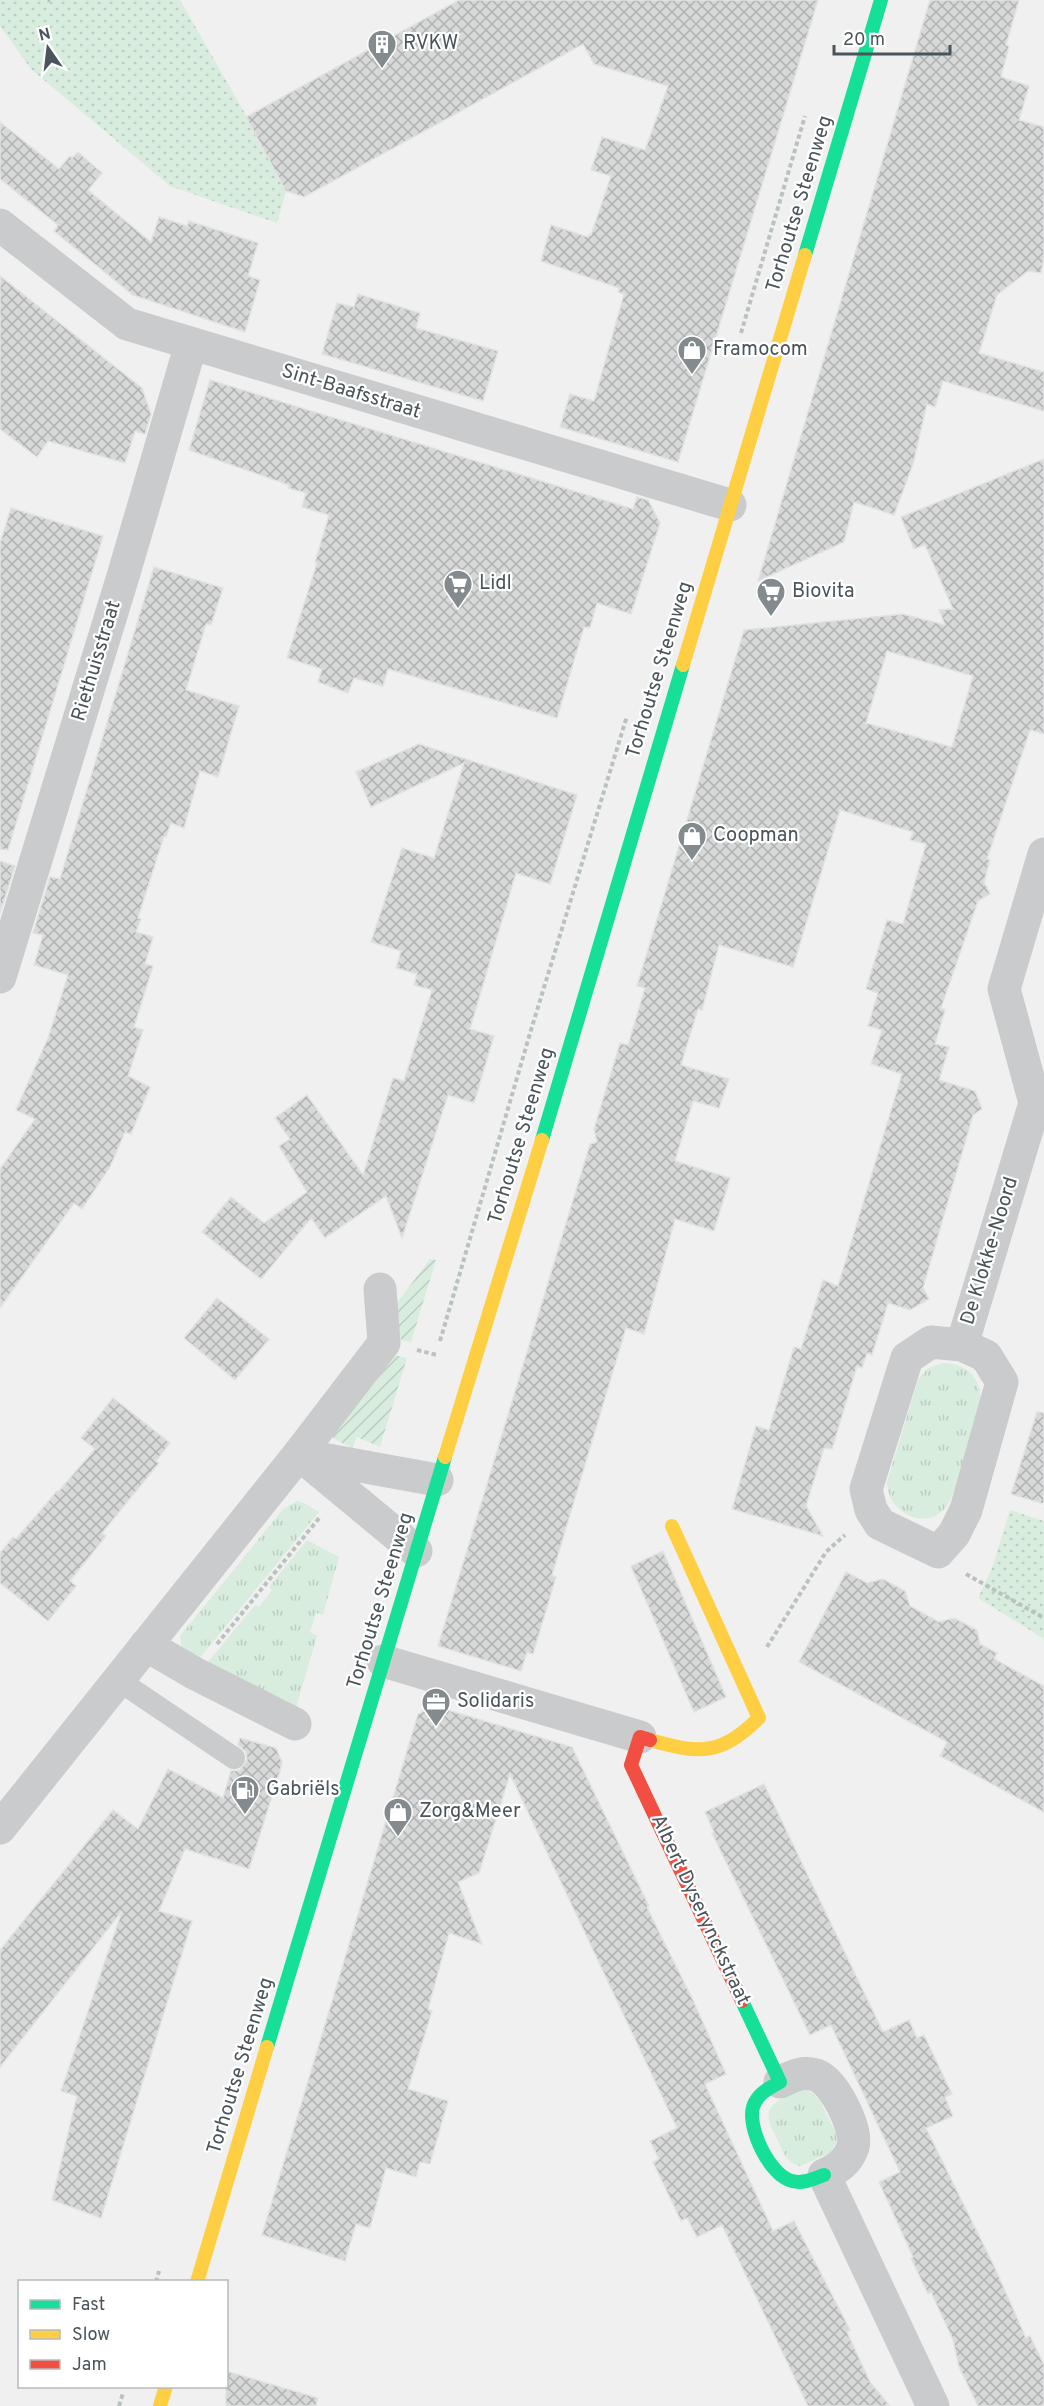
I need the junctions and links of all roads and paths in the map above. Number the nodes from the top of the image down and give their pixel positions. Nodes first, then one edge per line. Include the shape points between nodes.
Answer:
1 (881, 0) edge
2 (0, 225) edge
3 (190, 344) junction
4 (730, 505) junction
5 (1044, 854) edge
6 (0, 977) edge
7 (1031, 1161) edge
8 (380, 1289) dead end
9 (962, 1345) junction
10 (299, 1454) junction
11 (437, 1480) junction
12 (871, 1510) junction
13 (325, 1512) dead end
14 (672, 1526) dead end
15 (416, 1551) junction
16 (938, 1552) junction
17 (1044, 1618) edge
18 (146, 1645) junction
19 (383, 1661) junction
20 (194, 1673) junction
21 (118, 1680) junction
22 (744, 1685) junction
23 (295, 1724) dead end
24 (640, 1737) junction
25 (234, 1758) dead end
26 (0, 1828) edge
27 (780, 2082) junction
28 (824, 2175) junction
29 (198, 2280) edge
30 (165, 2388) edge
31 (160, 2406) edge
32 (933, 2406) edge

1 - 4 main road, Torhoutse Steenweg
2 - 3 street, Sint-Baafsstraat via 114,316 146,331
3 - 4 street, Sint-Baafsstraat
3 - 6 street, Riethuisstraat
4 - 11 main road, Torhoutse Steenweg
5 - 7 street, De Klokke-Noord via 1004,989 1035,1103
7 - 9 street, De Klokke-Noord
8 - 10 street via 384,1343
9 - 12 street, De Klokke-Noord via 931,1342 908,1358 866,1489
9 - 16 street, De Klokke-Noord via 986,1356 1002,1382 966,1509 954,1534
10 - 11 street
10 - 15 street
10 - 18 street
11 - 15 main road, Torhoutse Steenweg
12 - 16 street via 879,1524
12 - 22 path via 826,1552
13 - 20 path
14 - 22 main road
15 - 19 main road, Torhoutse Steenweg
16 - 17 path via 956,1568
18 - 20 street
18 - 21 street
19 - 24 street
19 - 29 main road, Torhoutse Steenweg
20 - 23 street
21 - 25 lane
21 - 26 street
22 - 24 main road via 759,1718 744,1734 716,1750 689,1751
24 - 27 main road, Albert Dyserynckstraat via 631,1765
27 - 28 main road via 765,2088 754,2102 750,2120 770,2165 786,2180 800,2183
27 - 28 street via 799,2073 818,2076 834,2089 854,2140 848,2158
28 - 32 street
30 - 31 main road

